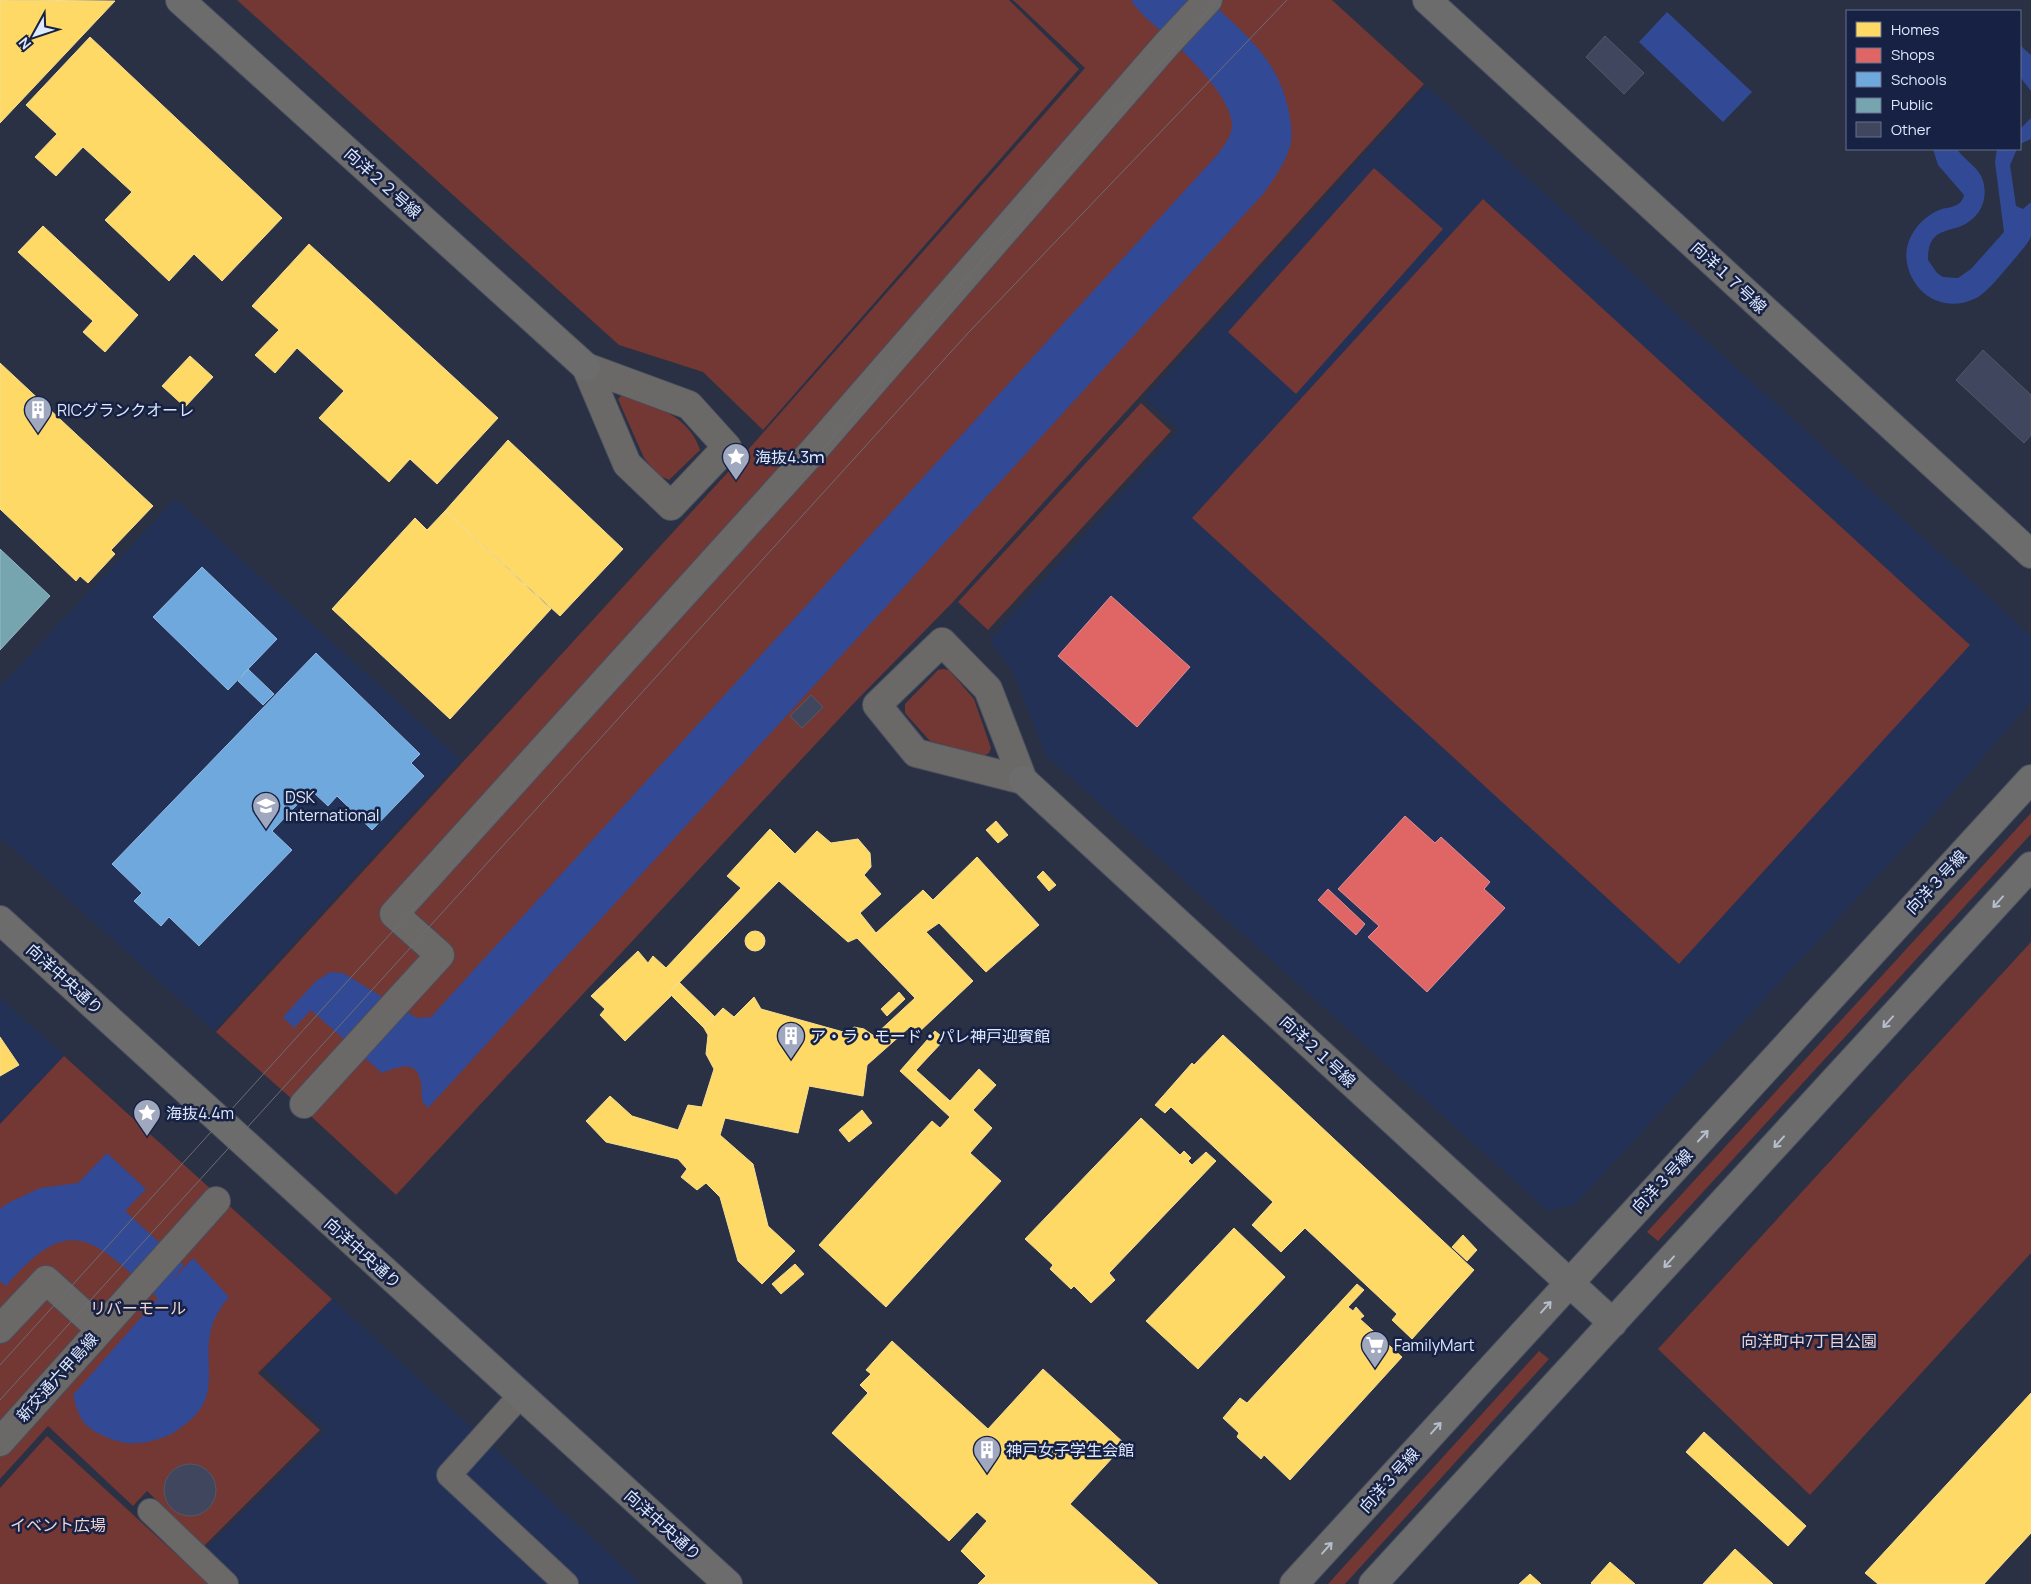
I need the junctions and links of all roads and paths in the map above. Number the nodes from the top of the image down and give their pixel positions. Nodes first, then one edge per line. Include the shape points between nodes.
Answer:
1 (180, 0) edge
2 (1208, 0) edge
3 (1427, 0) edge
4 (586, 367) junction
5 (2031, 554) edge
6 (2031, 778) edge
7 (1023, 780) junction
8 (2031, 866) edge
9 (0, 920) edge
10 (304, 1104) dead end
11 (216, 1201) dead end
12 (1569, 1282) junction
13 (1613, 1323) junction
14 (0, 1329) edge
15 (100, 1329) junction
16 (520, 1396) junction
17 (0, 1442) edge
18 (150, 1511) dead end
19 (226, 1584) edge
20 (566, 1584) edge
21 (728, 1584) edge
22 (1294, 1584) edge
23 (1373, 1584) edge

1 - 4 street, 向洋２２号線
2 - 10 street via 814,450 394,914 440,955
3 - 5 street, 向洋１７号線
4 - 4 street, 向洋２２号線 via 689,405 727,447 671,506 627,464
12 -> 6 street, 向洋３号線
7 - 7 street, 向洋２１号線 via 916,753 877,705 942,642 988,689
7 - 12 street, 向洋２１号線
8 -> 13 street
9 - 16 street, 向洋中央通り
11 - 15 street, 新交通六甲島線
12 - 13 street, 向洋２１号線
22 -> 12 street, 向洋３号線
13 - 23 street
14 - 15 street via 46,1280
15 - 17 street, 新交通六甲島線
16 - 20 lane via 449,1475
16 - 21 street, 向洋中央通り
18 - 19 lane

